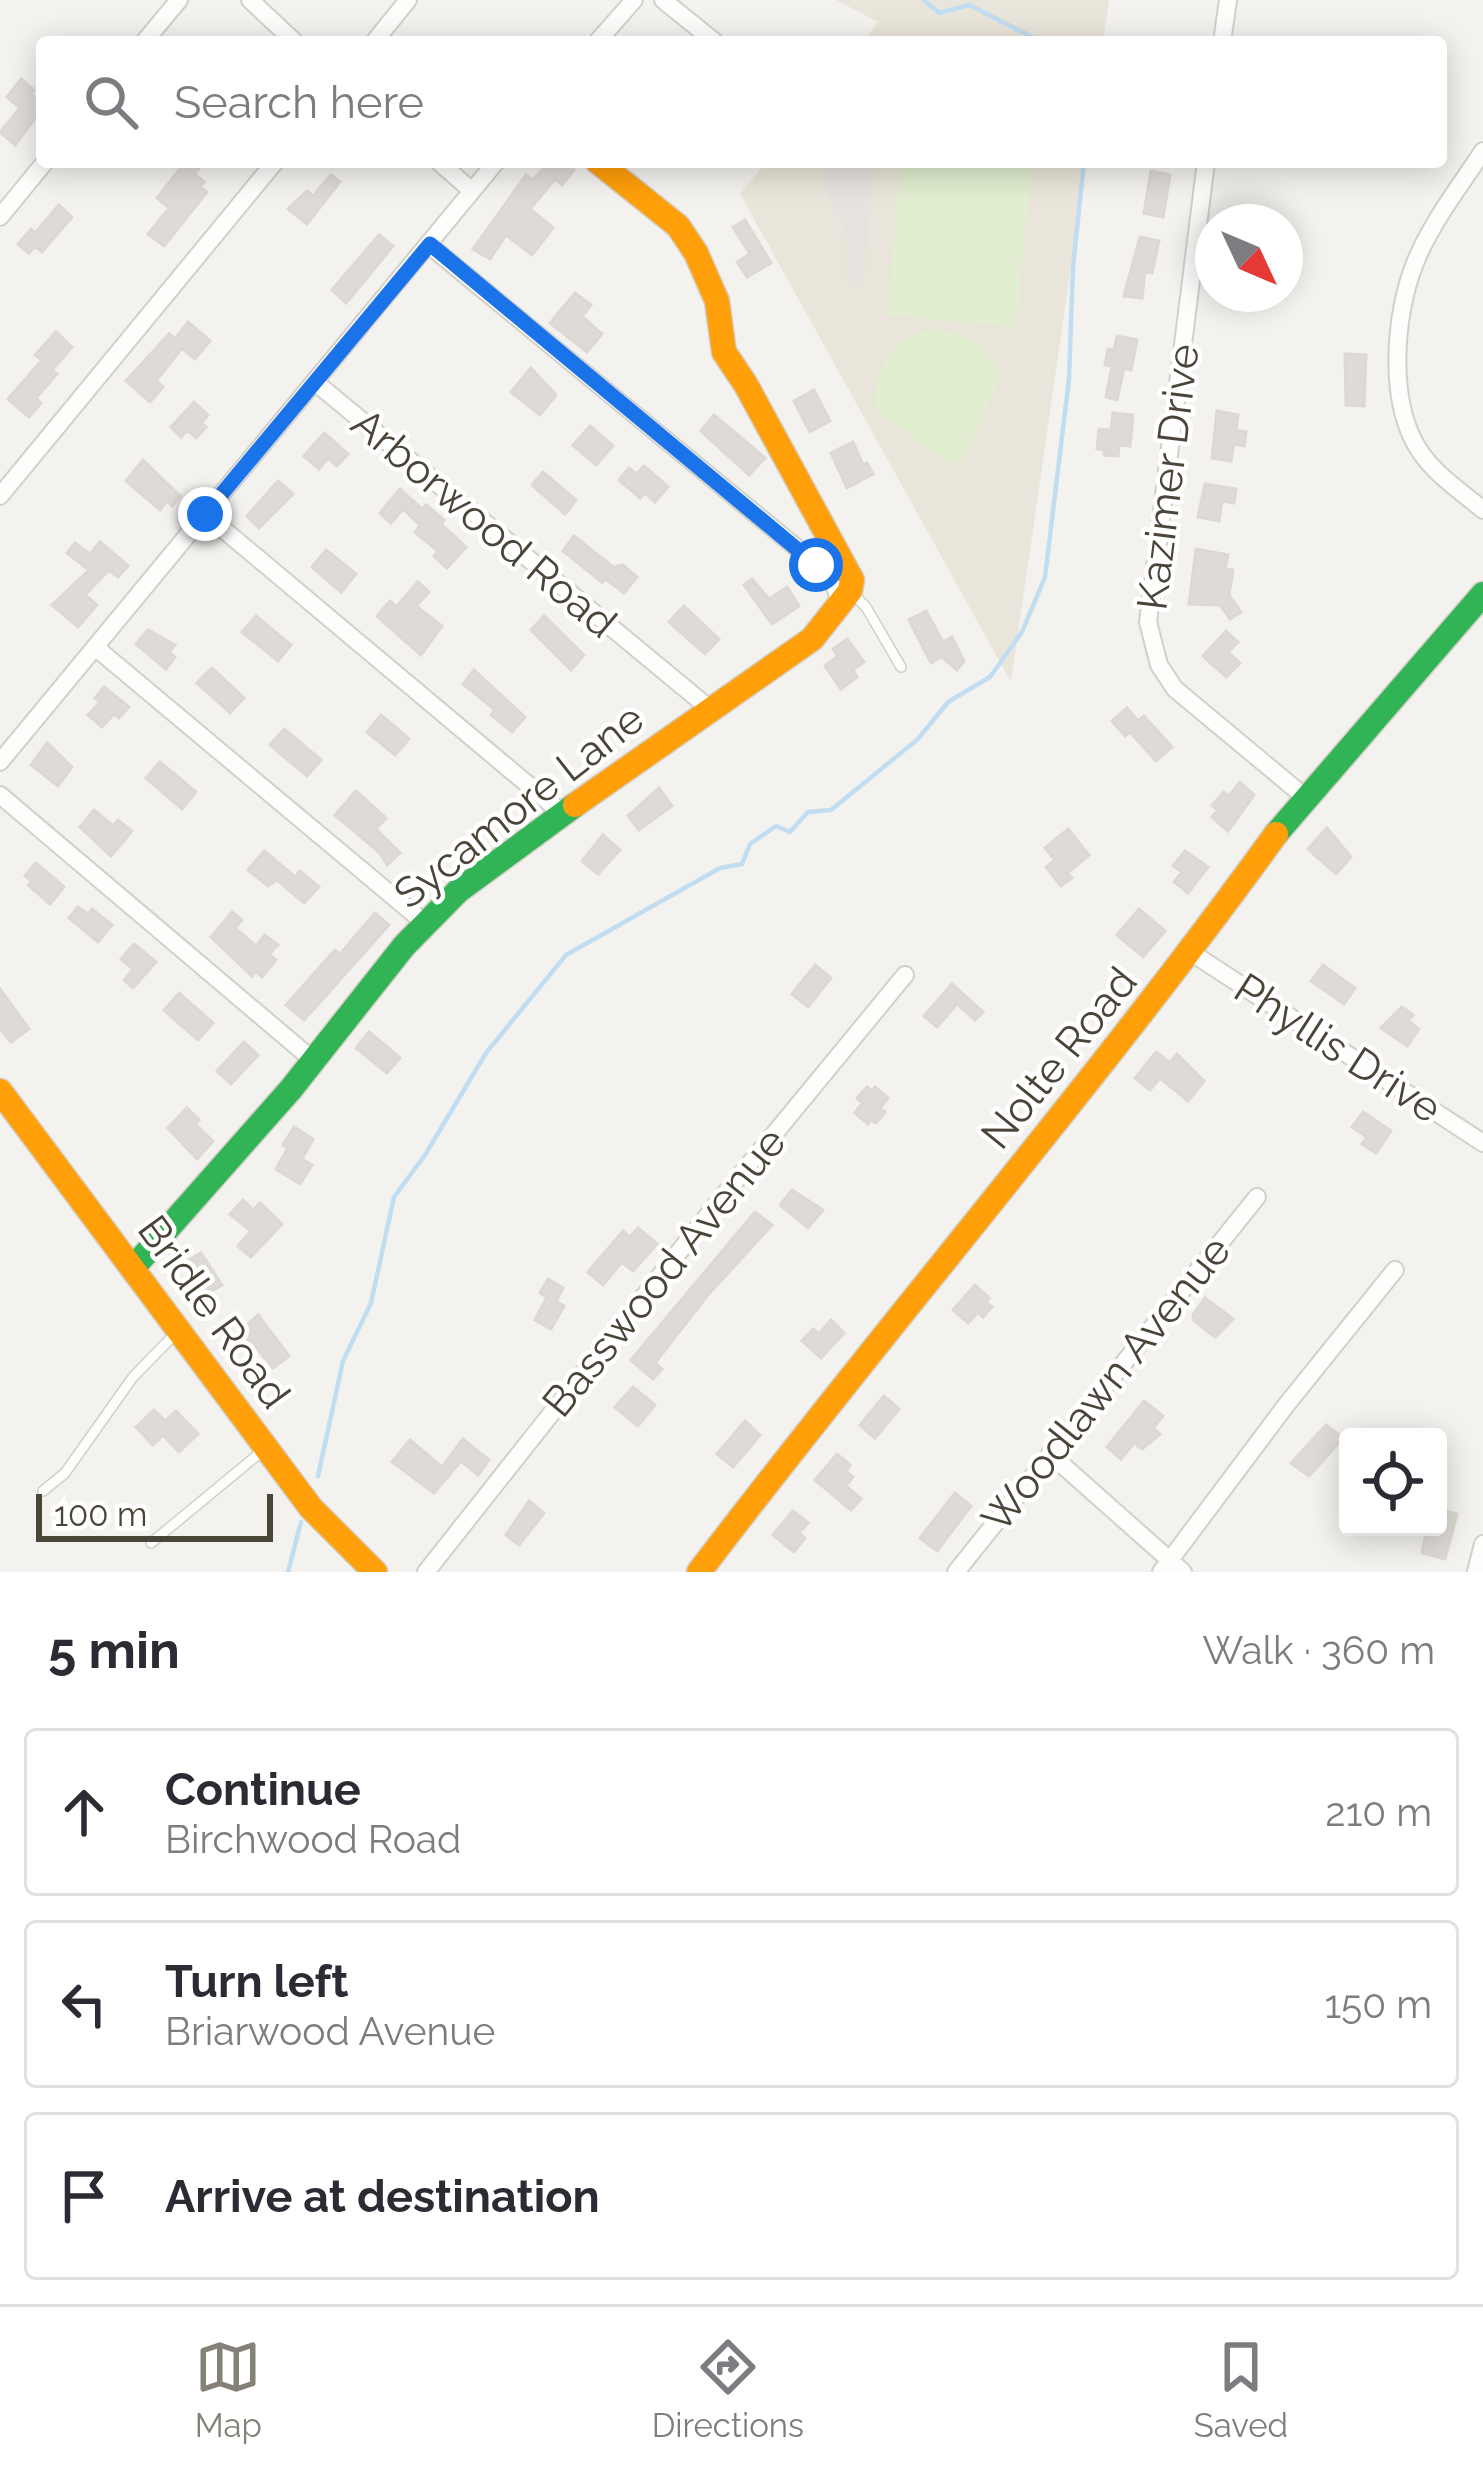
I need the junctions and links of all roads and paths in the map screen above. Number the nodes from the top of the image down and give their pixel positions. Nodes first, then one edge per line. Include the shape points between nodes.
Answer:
1 (179, 0) edge
2 (250, 0) edge
3 (409, 0) edge
4 (634, 0) edge
5 (663, 0) edge
6 (1228, 0) edge
7 (149, 36) edge
8 (289, 36) edge
9 (379, 36) edge
10 (602, 36) edge
11 (708, 36) edge
12 (1223, 36) edge
13 (1483, 151) edge
14 (40, 168) edge
15 (270, 168) edge
16 (447, 168) edge
17 (491, 168) edge
18 (606, 168) edge
19 (1205, 168) edge
20 (472, 191) junction
21 (0, 217) edge
22 (430, 244) junction
23 (315, 382) junction
24 (0, 496) edge
25 (1483, 510) edge
26 (205, 514) junction
27 (1483, 594) edge
28 (844, 595) junction
29 (95, 647) junction
30 (902, 667) dead end
31 (710, 709) junction
32 (0, 762) edge
33 (0, 795) edge
34 (1306, 798) junction
35 (563, 814) junction
36 (426, 924) junction
37 (1192, 953) junction
38 (905, 975) dead end
39 (314, 1060) junction
40 (0, 1091) edge
41 (1480, 1135) edge
42 (1257, 1197) dead end
43 (133, 1268) junction
44 (1395, 1270) dead end
45 (181, 1328) junction
46 (266, 1448) junction
47 (1050, 1454) junction
48 (43, 1491) dead end
49 (151, 1543) dead end
50 (1483, 1544) edge
51 (1171, 1568) edge
52 (375, 1572) edge
53 (426, 1572) edge
54 (698, 1572) edge
55 (956, 1572) edge
56 (1476, 1572) edge

1 - 7 street
2 - 8 street
3 - 9 street
4 - 10 street
5 - 11 street
6 - 12 street
13 - 25 street via 1415,261 1397,383 1423,456
14 - 21 street
15 - 24 street
16 - 20 street
17 - 20 street
18 - 28 street via 678,226 696,253 717,301 724,352 852,580
19 - 34 street, Kazimer Drive via 1148,622 1175,689
20 - 22 street
22 - 23 street
22 - 28 street
23 - 26 street
23 - 31 street, Arborwood Road
26 - 29 street
26 - 35 street
27 - 34 street, Nolte Road
28 - 30 lane via 866,608
28 - 31 street, Sycamore Lane via 812,639
29 - 32 street
29 - 36 street
31 - 35 street, Sycamore Lane
33 - 39 street
34 - 37 street, Nolte Road
35 - 36 street, Sycamore Lane
36 - 39 street, Sycamore Lane
37 - 41 street, Phyllis Drive
37 - 54 street, Nolte Road
38 - 53 street, Basswood Avenue
39 - 43 street, Sycamore Lane
40 - 43 street, Bridle Road
42 - 47 street, Woodlawn Avenue
43 - 45 street, Bridle Road
44 - 51 street
45 - 46 street, Bridle Road
45 - 48 lane
46 - 49 lane
46 - 52 street, Bridle Road
47 - 51 street
47 - 55 street, Woodlawn Avenue
50 - 56 street

